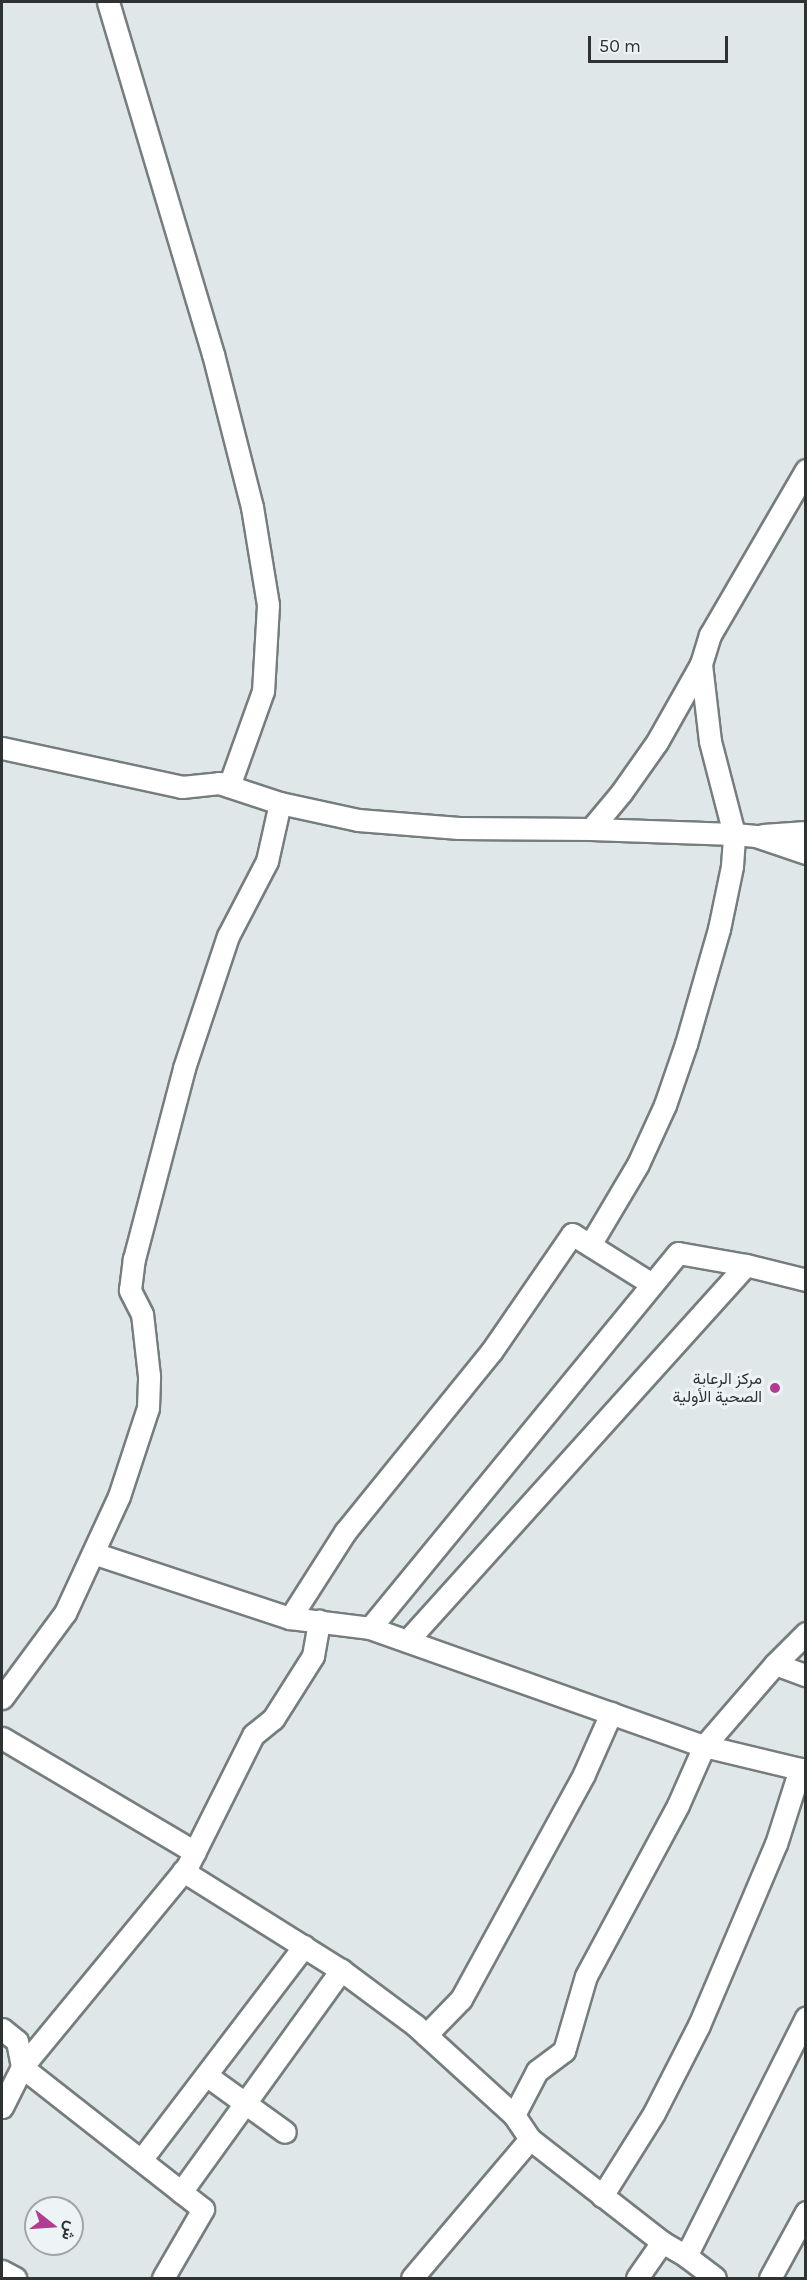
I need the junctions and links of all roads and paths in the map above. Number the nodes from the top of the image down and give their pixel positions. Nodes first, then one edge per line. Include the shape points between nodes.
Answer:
1 (108, 2) edge
2 (806, 470) edge
3 (702, 664) junction
4 (2, 748) edge
5 (229, 786) junction
6 (280, 803) junction
7 (591, 829) junction
8 (806, 832) edge
9 (734, 834) junction
10 (756, 836) junction
11 (806, 853) edge
12 (590, 1245) junction
13 (746, 1265) junction
14 (806, 1280) edge
15 (652, 1284) junction
16 (93, 1553) junction
17 (290, 1618) junction
18 (319, 1622) junction
19 (370, 1628) junction
20 (806, 1633) edge
21 (407, 1641) junction
22 (776, 1664) junction
23 (806, 1675) edge
24 (2, 1698) edge
25 (611, 1713) junction
26 (2, 1738) edge
27 (704, 1746) junction
28 (803, 1770) edge
29 (195, 1852) junction
30 (183, 1871) junction
31 (304, 1946) junction
32 (341, 1970) junction
33 (806, 2017) edge
34 (2, 2029) edge
35 (426, 2036) junction
36 (22, 2067) junction
37 (206, 2075) junction
38 (246, 2102) junction
39 (2, 2107) edge
40 (514, 2115) junction
41 (285, 2132) dead end
42 (530, 2139) junction
43 (141, 2160) junction
44 (181, 2192) junction
45 (602, 2196) junction
46 (806, 2212) edge
47 (662, 2242) junction
48 (686, 2256) junction
49 (2, 2271) edge
50 (15, 2278) edge
51 (163, 2278) edge
52 (412, 2278) edge
53 (637, 2278) edge
54 (715, 2278) edge
55 (770, 2278) edge

1 - 5 street via 213,354 252,507 268,605 263,691
2 - 3 street via 710,635
3 - 7 street via 657,742
3 - 9 street via 710,741
4 - 5 street via 183,787 219,783
5 - 6 street
6 - 7 street via 358,820 450,828
6 - 16 street via 267,861 228,936 184,1068 134,1258 130,1290 142,1314 149,1376 148,1408 118,1496
7 - 9 street
8 - 10 street
9 - 10 street
9 - 12 street via 732,866 719,929 665,1105 638,1164
10 - 11 street
12 - 15 street
12 - 17 street via 572,1234 491,1352 345,1532
13 - 14 street
13 - 15 street via 678,1253
13 - 21 street
15 - 19 street
16 - 17 street
16 - 24 street via 65,1613
17 - 18 street
18 - 19 street
18 - 29 street via 313,1656 273,1719 253,1735
19 - 21 street
20 - 22 street
21 - 25 street
22 - 23 street
22 - 27 street
25 - 27 street
25 - 35 street via 584,1774 461,1999
26 - 29 street
27 - 28 street
27 - 40 street via 678,1805 586,1976 564,2051 537,2071
28 - 45 street via 699,2025 654,2113
29 - 30 street
30 - 31 street
30 - 36 street
31 - 32 street
31 - 37 street
32 - 35 street
32 - 38 street
33 - 48 street
34 - 36 street via 17,2041
35 - 40 street
36 - 39 street
36 - 43 street
37 - 38 street
37 - 43 street
38 - 41 street
38 - 44 street
40 - 42 street
42 - 45 street
42 - 52 street
43 - 44 street
44 - 51 street via 203,2209
45 - 47 street
46 - 55 street
47 - 48 street
47 - 53 street
48 - 54 street
49 - 50 street

